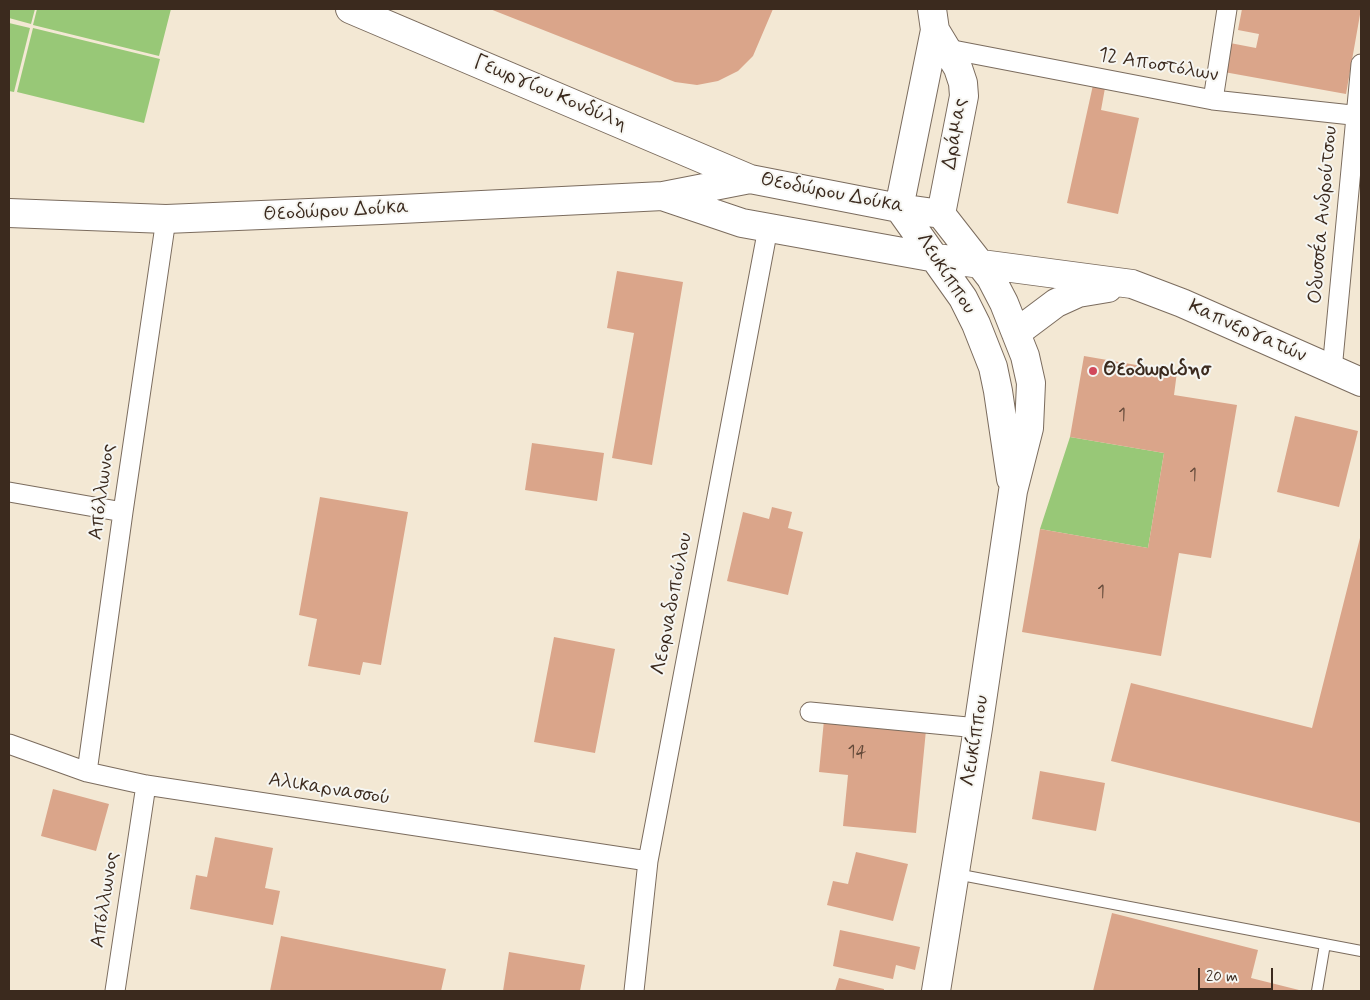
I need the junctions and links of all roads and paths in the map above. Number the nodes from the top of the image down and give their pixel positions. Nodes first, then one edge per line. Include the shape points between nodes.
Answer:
1 (350, 9) edge
2 (1227, 9) edge
3 (938, 29) edge
4 (1361, 64) edge
5 (1213, 100) junction
6 (1359, 115) edge
7 (750, 179) junction
8 (663, 196) junction
9 (900, 208) junction
10 (9, 213) edge
11 (941, 214) junction
12 (166, 219) junction
13 (768, 228) junction
14 (936, 258) junction
15 (981, 263) junction
16 (1132, 284) junction
17 (1016, 333) junction
18 (1332, 370) junction
19 (1361, 382) edge
20 (1013, 491) junction
21 (9, 492) edge
22 (123, 512) junction
23 (810, 712) dead end
24 (978, 728) junction
25 (9, 744) edge
26 (87, 772) junction
27 (146, 785) junction
28 (648, 861) junction
29 (955, 874) junction
30 (1325, 944) junction
31 (1361, 951) edge
32 (115, 991) edge
33 (634, 991) edge
34 (936, 991) edge
35 (1317, 991) edge

1 - 7 main road, Γεωργίου Κονδύλη
2 - 5 street
3 - 5 street, 12 Αποστόλων
3 - 9 main road, Δράμας
3 - 11 main road, Δράμας via 958,68 964,96
4 - 6 street, Οδυσσέα Ανδρούτσου
5 - 6 street, 12 Αποστόλων
6 - 18 street, Οδυσσέα Ανδρούτσου
7 - 8 main road, Θεοδώρου Δούκα
7 - 9 main road, Θεοδώρου Δούκα
8 - 12 main road, Θεοδώρου Δούκα
8 - 13 main road, Θεοδώρου Δούκα via 742,223
9 - 11 main road, Θεοδώρου Δούκα
9 - 14 main road, Λευκίππου
10 - 12 main road, Θεοδώρου Δούκα
11 - 15 main road, Λευκίππου
12 - 22 street, Απόλλωνος
13 - 14 main road, Θεοδώρου Δούκα
13 - 28 street, Λεορναδοπούλου
14 - 15 main road, Καπνεργατών
14 - 20 main road, Λευκίππου via 963,298 992,366
15 - 16 main road, Καπνεργατών
15 - 17 main road, Λευκίππου via 1004,303
16 - 17 main road via 1078,293 1056,303
16 - 18 main road, Καπνεργατών
17 - 20 main road, Λευκίππου via 1031,382 1029,428
18 - 19 main road, Καπνεργατών
20 - 24 main road, Λευκίππου
21 - 22 street
22 - 26 street, Απόλλωνος
23 - 24 street
24 - 29 main road, Λευκίππου
25 - 26 street, Αλικαρνασσού
26 - 27 street, Αλικαρνασσού
27 - 28 street, Αλικαρνασσού
27 - 32 street, Απόλλωνος
28 - 33 street, Λεορναδοπούλου
29 - 30 lane
29 - 34 main road, Λευκίππου
30 - 31 lane
30 - 35 lane

